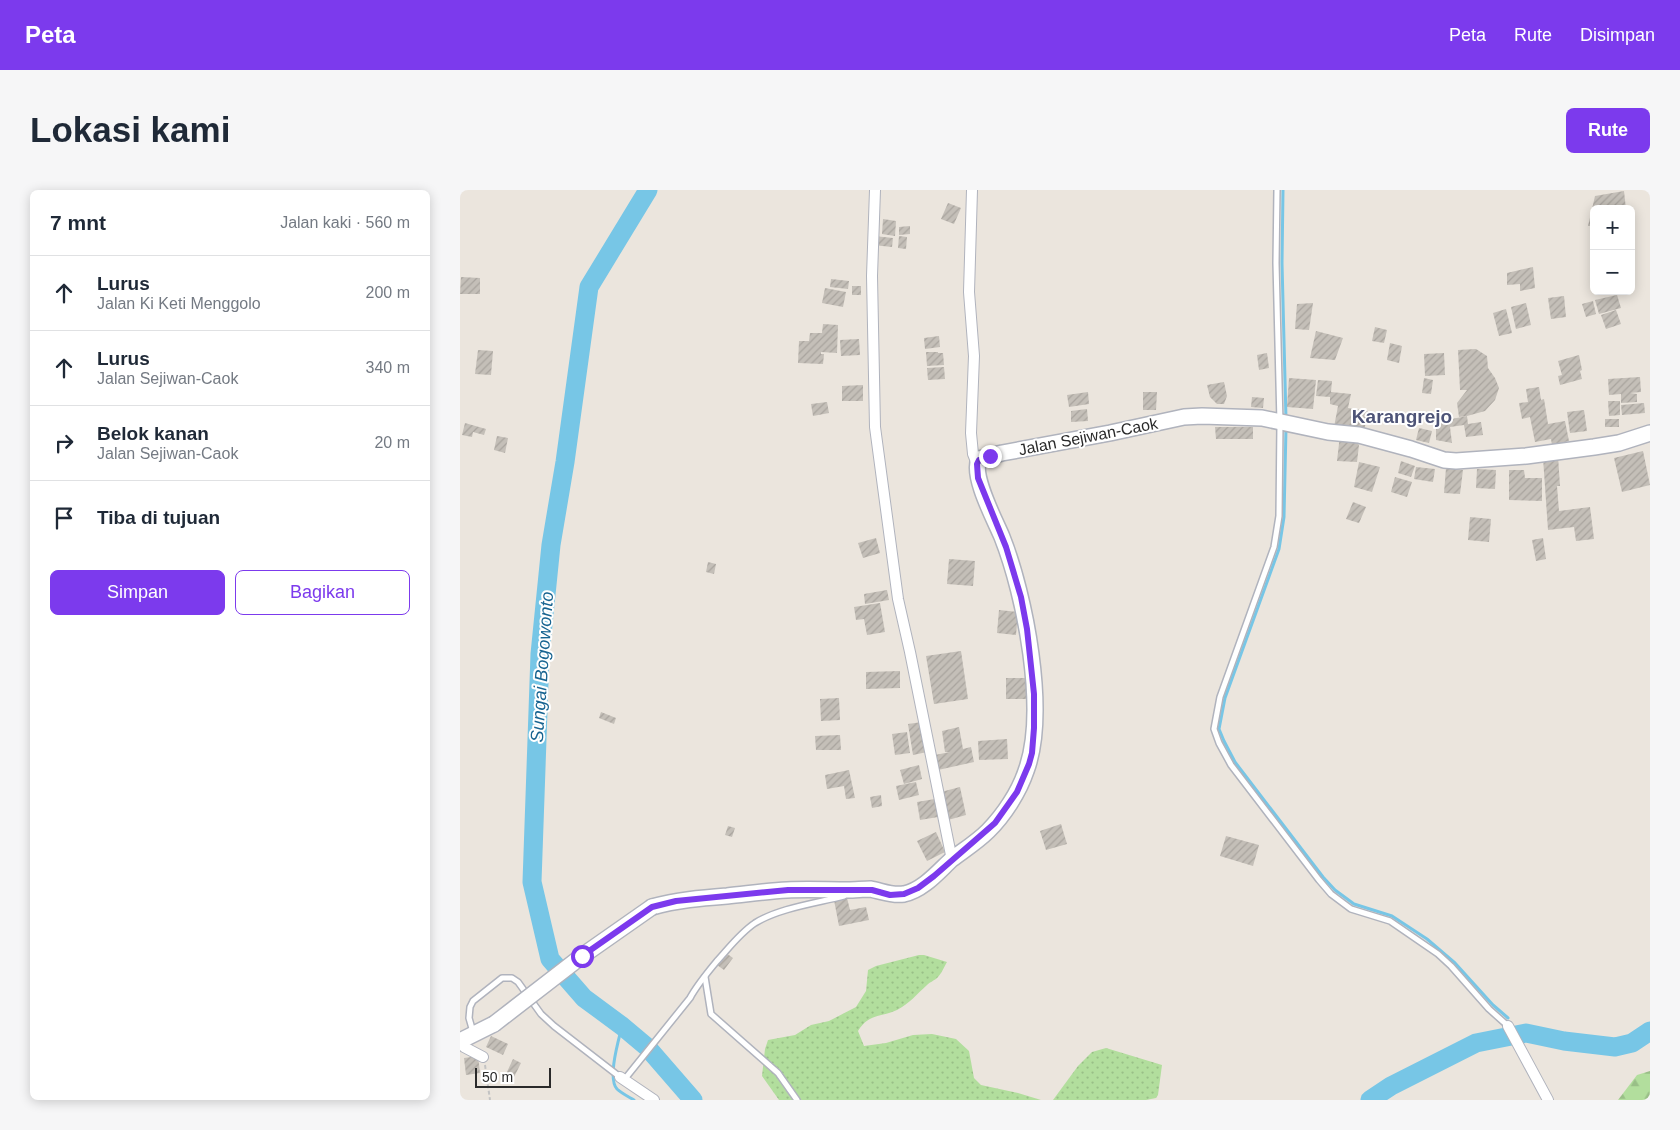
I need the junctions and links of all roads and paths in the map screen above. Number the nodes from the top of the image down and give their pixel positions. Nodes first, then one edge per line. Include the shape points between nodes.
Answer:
1 (875, 190) edge
2 (972, 190) edge
3 (1277, 190) edge
4 (1286, 424) junction
5 (1650, 433) edge
6 (977, 464) junction
7 (952, 860) junction
8 (872, 890) junction
9 (705, 977) junction
10 (1508, 1026) joint
11 (464, 1039) edge
12 (483, 1057) joint
13 (625, 1077) junction
14 (490, 1100) edge
15 (654, 1100) edge
16 (797, 1100) edge
17 (1548, 1100) edge

1 - 7 street via 872,276 875,427 898,599
2 - 6 street via 969,292 974,356 972,433
3 - 4 lane via 1276,280
4 - 5 street, Jalan Sejiwan-Caok via 1359,435 1456,461 1594,447
4 - 6 street, Jalan Sejiwan-Caok via 1262,418 1184,417 1002,453 979,460
4 - 10 lane via 1274,547 1220,697 1214,729 1219,743 1231,765 1331,894 1351,908 1390,921 1424,944 1451,966
6 - 7 street via 978,478 1008,553 1021,597 1033,676 1034,728 1032,753 1017,792 995,823
7 - 8 street via 918,888 904,894 890,895
8 - 9 lane via 780,912 757,922 741,934
8 - 11 street, bridge via 788,890 676,901 652,907 494,1024
9 - 13 lane
9 - 16 lane via 711,1014 778,1073
10 - 17 street
11 - 12 street via 464,1047
11 - 13 lane via 473,1001 502,978 512,978 554,1026 607,1068
12 - 14 path
13 - 15 street

